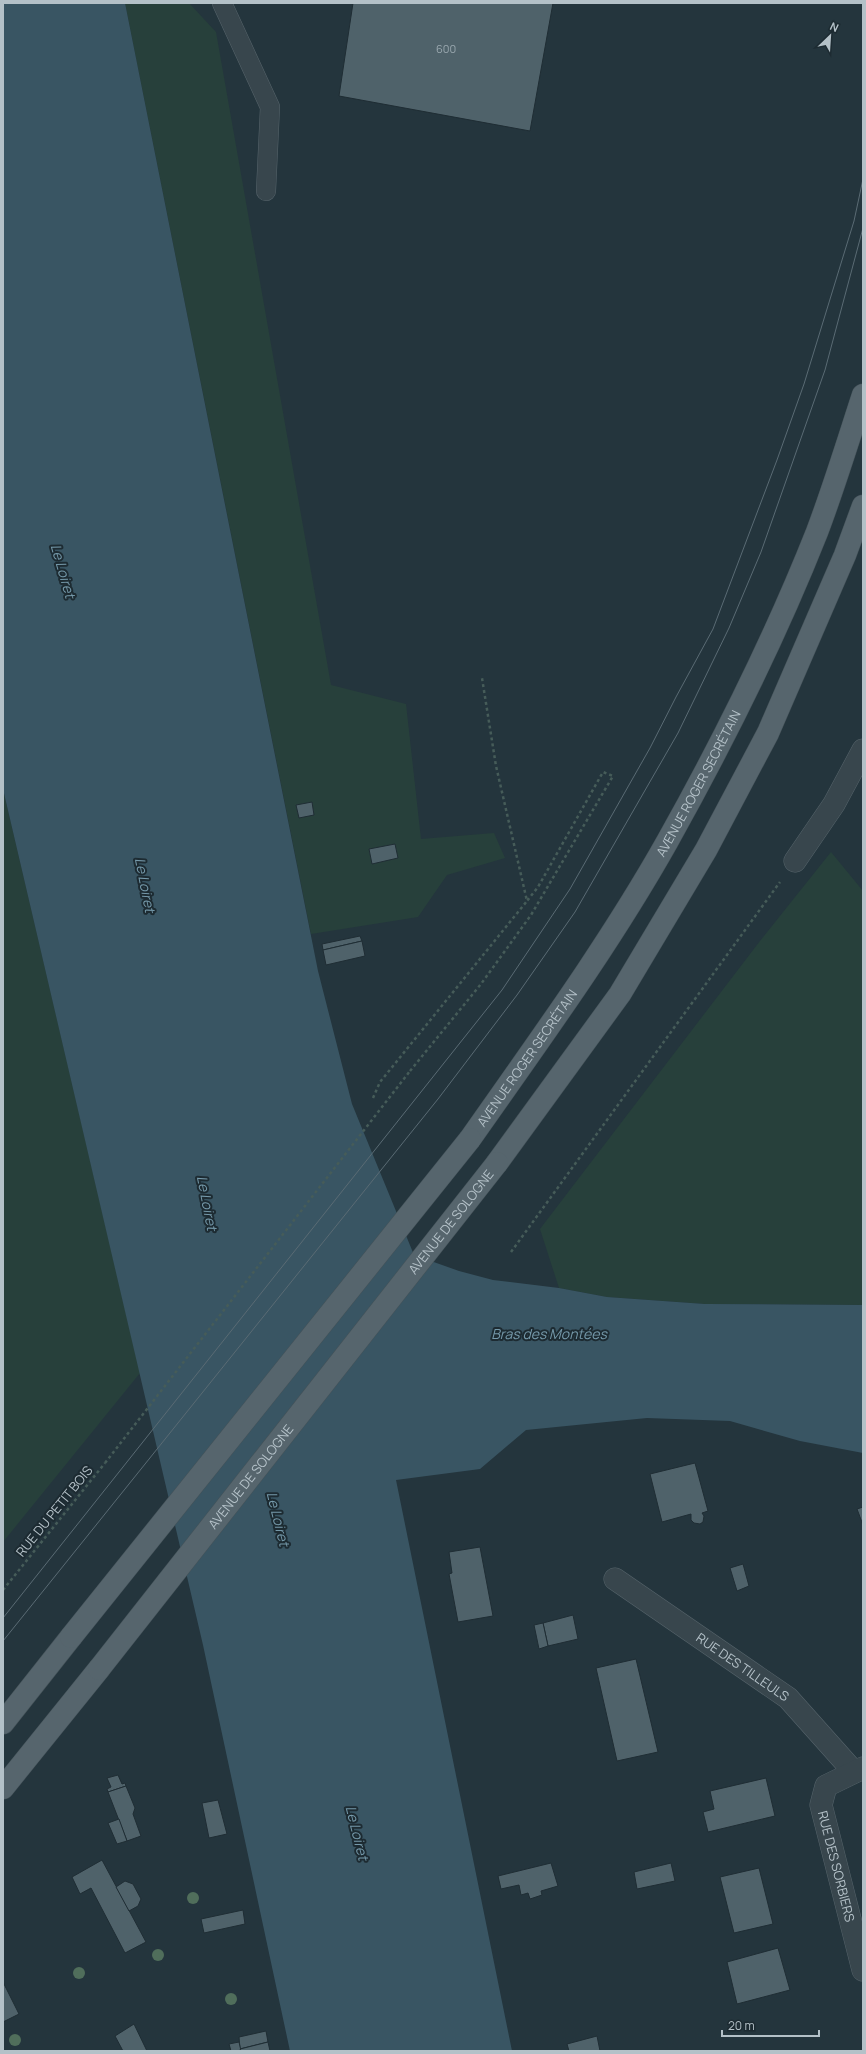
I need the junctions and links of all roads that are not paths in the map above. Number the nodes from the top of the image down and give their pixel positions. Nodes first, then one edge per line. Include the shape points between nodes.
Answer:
1 (222, 3) edge
2 (266, 191) dead end
3 (863, 395) edge
4 (863, 506) edge
5 (863, 750) edge
6 (795, 861) road end
7 (615, 1579) dead end
8 (3, 1723) edge
9 (858, 1770) edge
10 (826, 1786) joint
11 (3, 1788) edge
12 (863, 1970) edge

1 - 2 lane via 270,107
3 - 8 main road, AVENUE ROGER SECRÉTAIN, bridge via 817,531 729,727 632,901 568,999 470,1139
4 - 11 main road, AVENUE DE SOLOGNE, bridge via 845,555 768,733 706,850 620,994 497,1163
5 - 6 street via 834,804
7 - 9 street, RUE DES TILLEULS via 788,1698
9 - 10 street, RUE DES TILLEULS
10 - 12 street, RUE DES SORBIERS via 821,1805

